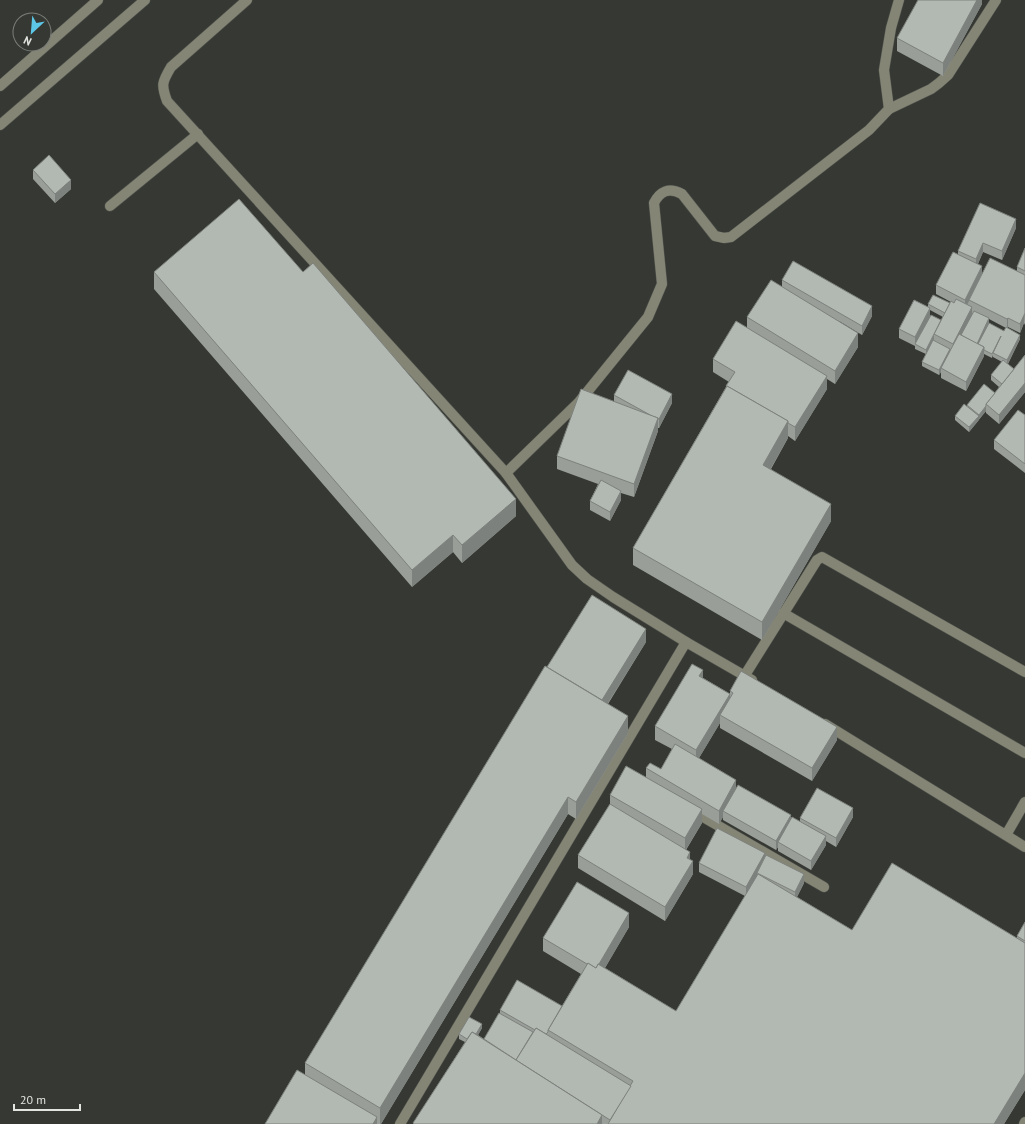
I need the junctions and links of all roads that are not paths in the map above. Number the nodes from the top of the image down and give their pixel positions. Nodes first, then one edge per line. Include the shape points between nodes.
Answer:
1 (98, 0) edge
2 (145, 0) edge
3 (247, 0) edge
4 (899, 0) edge
5 (996, 0) edge
6 (0, 86) edge
7 (888, 109) junction
8 (0, 125) edge
9 (198, 134) junction
10 (110, 206) dead end
11 (506, 472) junction
12 (783, 613) junction
13 (686, 642) junction
14 (1025, 672) edge
15 (744, 675) junction
16 (758, 683) edge
17 (818, 720) edge
18 (1025, 753) edge
19 (1025, 802) edge
20 (681, 804) edge
21 (1006, 836) junction
22 (1025, 846) edge
23 (824, 887) dead end
24 (400, 1124) edge

1 - 6 lane
2 - 8 lane
3 - 9 lane via 171,67 165,77 163,89 167,101
4 - 7 lane via 884,70
5 - 7 lane via 944,79 931,89
7 - 11 lane via 868,130 731,237 715,236 682,194 668,190 661,193 654,203 662,284 648,317 579,402
9 - 10 lane
9 - 11 lane
11 - 13 lane via 572,564 587,579
12 - 14 lane via 817,560 822,557
12 - 15 lane
12 - 18 lane
13 - 15 lane
13 - 24 lane via 617,767
15 - 16 lane
17 - 21 lane
19 - 21 lane
20 - 23 lane
21 - 22 lane

